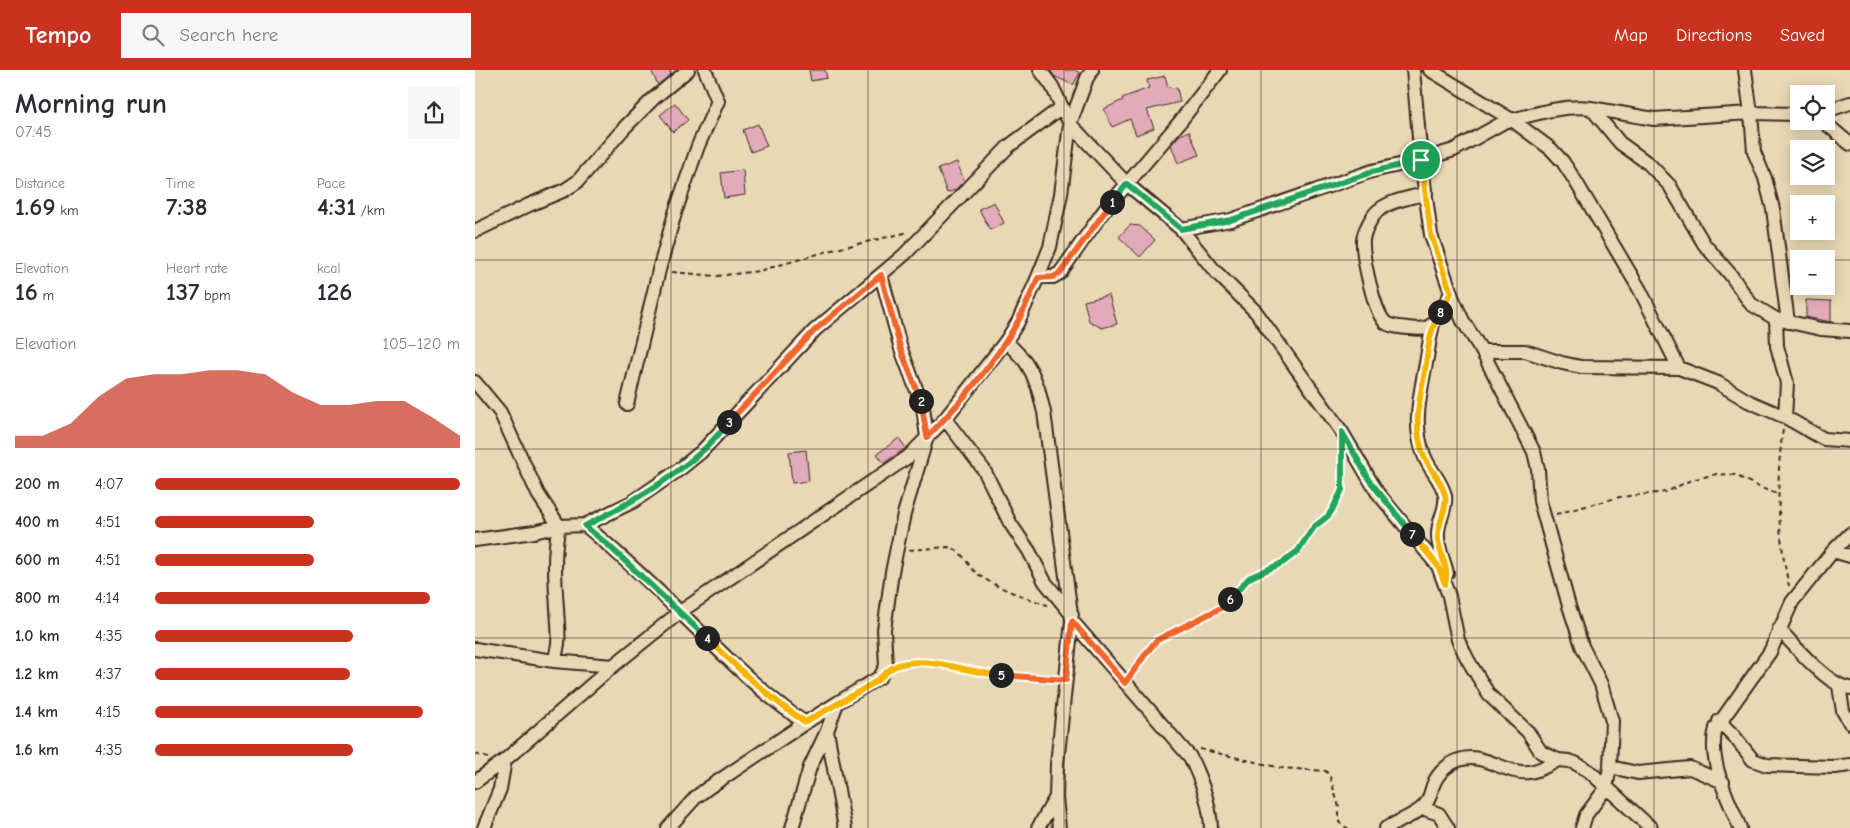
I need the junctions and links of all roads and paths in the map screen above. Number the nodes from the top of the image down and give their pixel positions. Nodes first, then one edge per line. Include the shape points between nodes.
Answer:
1 (688, 70) edge
2 (705, 70) edge
3 (1040, 70) edge
4 (1092, 70) edge
5 (1220, 70) edge
6 (1413, 70) edge
7 (1430, 70) edge
8 (1745, 70) edge
9 (1850, 103) edge
10 (1063, 107) junction
11 (1591, 108) junction
12 (1835, 108) edge
13 (1751, 113) junction
14 (1790, 114) edge
15 (1512, 120) junction
16 (1070, 124) junction
17 (1834, 130) edge
18 (1850, 144) edge
19 (1421, 160) junction
20 (1127, 184) junction
21 (1426, 193) junction
22 (930, 226) junction
23 (1181, 229) junction
24 (475, 231) edge
25 (659, 270) junction
26 (881, 275) junction
27 (1038, 278) junction
28 (1451, 293) junction
29 (1782, 321) junction
30 (1433, 324) junction
31 (1850, 331) edge
32 (1006, 341) junction
33 (1482, 351) junction
34 (1679, 368) junction
35 (478, 389) edge
36 (627, 404) dead end
37 (1785, 418) junction
38 (945, 419) junction
39 (1342, 432) junction
40 (927, 437) junction
41 (1850, 441) edge
42 (1778, 494) junction
43 (1545, 516) junction
44 (559, 526) junction
45 (585, 526) junction
46 (1850, 534) edge
47 (475, 540) edge
48 (896, 551) junction
49 (1833, 551) junction
50 (1850, 556) edge
51 (1445, 584) junction
52 (1792, 602) junction
53 (1048, 606) dead end
54 (680, 612) junction
55 (1072, 618) junction
56 (1779, 629) junction
57 (475, 649) edge
58 (553, 661) junction
59 (613, 666) junction
60 (884, 672) junction
61 (1066, 680) junction
62 (1125, 683) junction
63 (1845, 687) edge
64 (837, 703) junction
65 (1719, 721) junction
66 (805, 722) junction
67 (1850, 723) edge
68 (827, 731) junction
69 (1199, 749) dead end
70 (505, 760) junction
71 (1558, 760) junction
72 (1850, 765) edge
73 (1610, 767) junction
74 (475, 782) edge
75 (1723, 782) junction
76 (1606, 788) junction
77 (1056, 797) junction
78 (1422, 808) junction
79 (485, 828) edge
80 (668, 828) edge
81 (792, 828) edge
82 (845, 828) edge
83 (1038, 828) edge
84 (1059, 828) edge
85 (1211, 828) edge
86 (1348, 828) edge
87 (1386, 828) edge
88 (1449, 828) edge
89 (1582, 828) edge
90 (1651, 828) edge
91 (1740, 828) edge

1 - 24 street via 626,126 577,182
2 - 25 street via 718,101 675,213
3 - 10 street
4 - 16 street
5 - 20 street
6 - 19 street
7 - 15 street
8 - 13 street
9 - 12 street
10 - 16 street
10 - 22 street via 1009,146
11 - 13 street via 1654,119
11 - 15 street via 1547,111
11 - 29 street via 1620,143 1649,164 1670,186 1704,244 1731,274 1751,304
13 - 14 street
13 - 29 street via 1754,152 1773,209
15 - 19 street via 1454,150
15 - 34 street via 1563,162 1640,290
16 - 20 street
16 - 27 street via 1050,248
17 - 18 street
19 - 21 street
19 - 23 street via 1372,172 1231,220
20 - 23 street
20 - 27 street via 1060,273
21 - 28 street via 1431,235
21 - 30 street via 1386,206 1375,215 1363,239 1364,264 1385,323 1419,330
22 - 25 path via 759,271 717,276
22 - 26 street
23 - 39 street via 1214,270 1256,312
25 - 36 street
26 - 40 street via 901,350 923,407
26 - 45 street via 815,330 701,452 634,500
27 - 32 street
28 - 30 street
28 - 33 street via 1463,321
29 - 31 street
29 - 37 street via 1777,346 1787,383
30 - 51 street via 1417,423 1424,455 1441,482 1445,497 1437,535 1447,575
32 - 38 street
32 - 55 street via 1025,362 1039,388
33 - 34 street via 1525,351 1581,367
33 - 43 street via 1534,452 1538,493
34 - 37 street via 1718,383
35 - 44 street via 500,412 538,494
37 - 41 street via 1824,439
37 - 42 path
38 - 40 street
38 - 55 street via 984,470 1010,523 1045,582
39 - 51 street via 1370,481 1433,560
39 - 62 path via 1342,490 1328,516 1314,527 1298,551 1282,563 1249,578 1221,608 1152,645
40 - 48 street
40 - 54 street via 908,457
42 - 43 path via 1735,475 1717,474 1691,480 1666,492 1620,497
42 - 52 path via 1784,562
43 - 73 street via 1576,630 1611,714
44 - 45 street
44 - 47 street
44 - 58 street via 555,550 560,636
45 - 54 street
46 - 49 street
48 - 53 path via 953,548 982,578
48 - 60 street via 885,621
49 - 50 street
49 - 52 street
51 - 71 street via 1458,640 1489,695 1528,732 1541,752
52 - 56 street
54 - 59 street
54 - 66 street via 742,673
55 - 61 street
55 - 62 street
56 - 63 street via 1809,660
56 - 65 street via 1770,652
57 - 58 street
58 - 59 street
59 - 70 street
60 - 61 path via 907,663 927,663 984,674
60 - 64 street via 875,682
61 - 77 street
62 - 85 street via 1190,757 1202,786
63 - 67 street via 1843,711
64 - 66 street
64 - 68 street
65 - 72 street via 1759,764
65 - 75 street via 1714,733 1715,757
66 - 80 street via 708,788
68 - 81 street via 810,767
68 - 82 street
69 - 86 path via 1281,768 1326,771 1339,807 1339,822
70 - 74 street
70 - 79 street via 500,790
71 - 76 street via 1582,767
71 - 78 street via 1537,770 1521,772 1476,758 1459,759 1434,782 1429,799
73 - 75 street via 1638,772 1690,768
73 - 76 street
75 - 91 street
76 - 89 street via 1585,816
76 - 90 street
77 - 83 street
77 - 84 street
78 - 87 street
78 - 88 street via 1439,814

